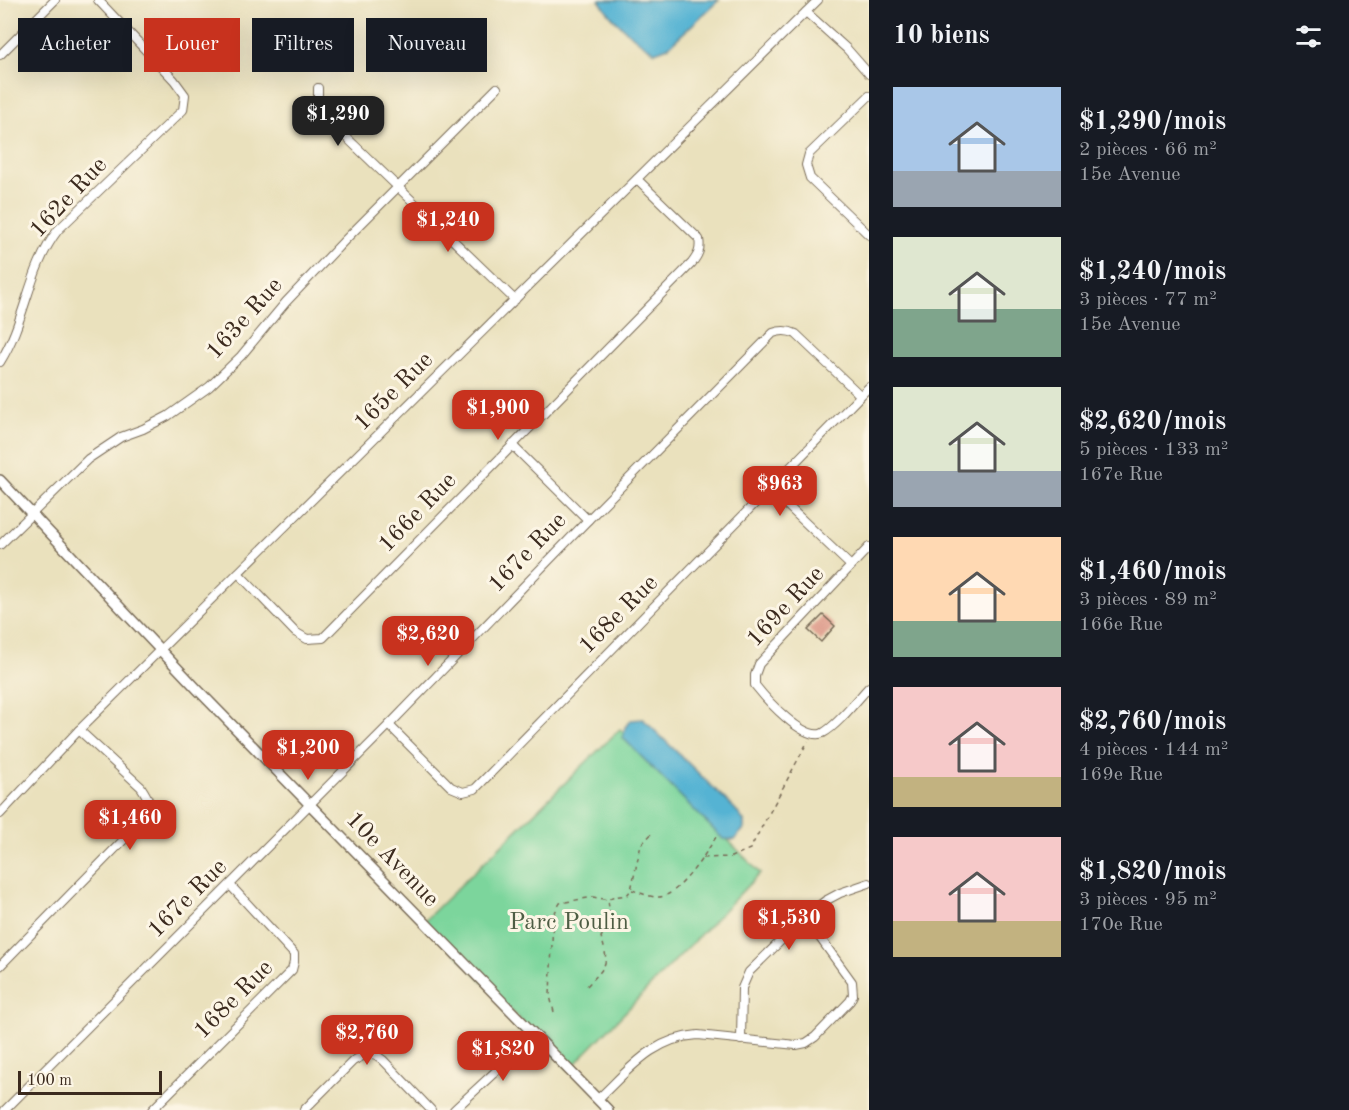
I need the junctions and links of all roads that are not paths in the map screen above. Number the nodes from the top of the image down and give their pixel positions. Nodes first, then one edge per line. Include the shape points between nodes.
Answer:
1 (55, 0) edge
2 (98, 0) edge
3 (818, 0) edge
4 (806, 12) junction
5 (0, 55) edge
6 (869, 74) edge
7 (318, 88) dead end
8 (497, 88) dead end
9 (869, 96) edge
10 (637, 179) junction
11 (399, 187) junction
12 (869, 236) edge
13 (515, 300) junction
14 (0, 362) edge
15 (869, 387) edge
16 (860, 395) junction
17 (512, 445) junction
18 (0, 480) edge
19 (770, 489) junction
20 (33, 514) junction
21 (588, 519) junction
22 (0, 545) edge
23 (869, 548) edge
24 (851, 566) junction
25 (238, 573) junction
26 (160, 649) junction
27 (869, 687) edge
28 (389, 725) junction
29 (79, 730) junction
30 (311, 804) junction
31 (0, 814) edge
32 (869, 883) edge
33 (230, 885) junction
34 (805, 916) junction
35 (0, 966) edge
36 (535, 1035) junction
37 (741, 1040) junction
38 (598, 1100) junction
39 (5, 1110) edge
40 (152, 1110) edge
41 (304, 1110) edge
42 (431, 1110) edge
43 (454, 1110) edge
44 (608, 1110) edge

1 - 5 street
2 - 14 street, 162e Rue via 185,94 183,110 58,230 41,257 21,320
3 - 4 street, 165e Rue
4 - 6 street
4 - 10 street, 165e Rue
7 - 11 street via 318,110
8 - 11 street, 163e Rue
9 - 12 street via 809,154 806,165 810,178
10 - 13 street, 165e Rue
10 - 17 street, 166e Rue via 699,239 699,254
11 - 13 street
11 - 20 street, 163e Rue via 209,387 168,416 121,437 88,459
13 - 25 street, 165e Rue
15 - 16 street, 168e Rue
16 - 19 street, 168e Rue
16 - 21 street, 167e Rue via 796,334 773,333
17 - 21 street
17 - 25 street, 166e Rue via 323,638 307,639 295,632
18 - 20 street, 10e Avenue
19 - 24 street, 169e Rue
19 - 28 street, 168e Rue via 475,789 463,792 451,787
20 - 22 street, 163e Rue
20 - 26 street, 10e Avenue
21 - 28 street, 167e Rue
23 - 24 street, 169e Rue
24 - 27 street, 169e Rue via 759,664 755,685 811,735 822,734 831,727
25 - 26 street, 165e Rue
26 - 29 street, 165e Rue
26 - 30 street, 10e Avenue
28 - 30 street, 167e Rue
29 - 31 street, 165e Rue
29 - 35 street via 141,787 147,796 148,815
30 - 33 street, 167e Rue
30 - 36 street, 10e Avenue
32 - 34 street via 840,893
33 - 39 street, 167e Rue
33 - 40 street, 168e Rue via 294,954 292,970
34 - 37 street via 744,979
34 - 37 street via 852,982 850,1001 806,1043 782,1045
36 - 38 street, 10e Avenue
36 - 43 street
37 - 38 street via 698,1035 667,1042 652,1049
38 - 44 street, 10e Avenue
41 - 42 street via 353,1061 368,1053 383,1060

